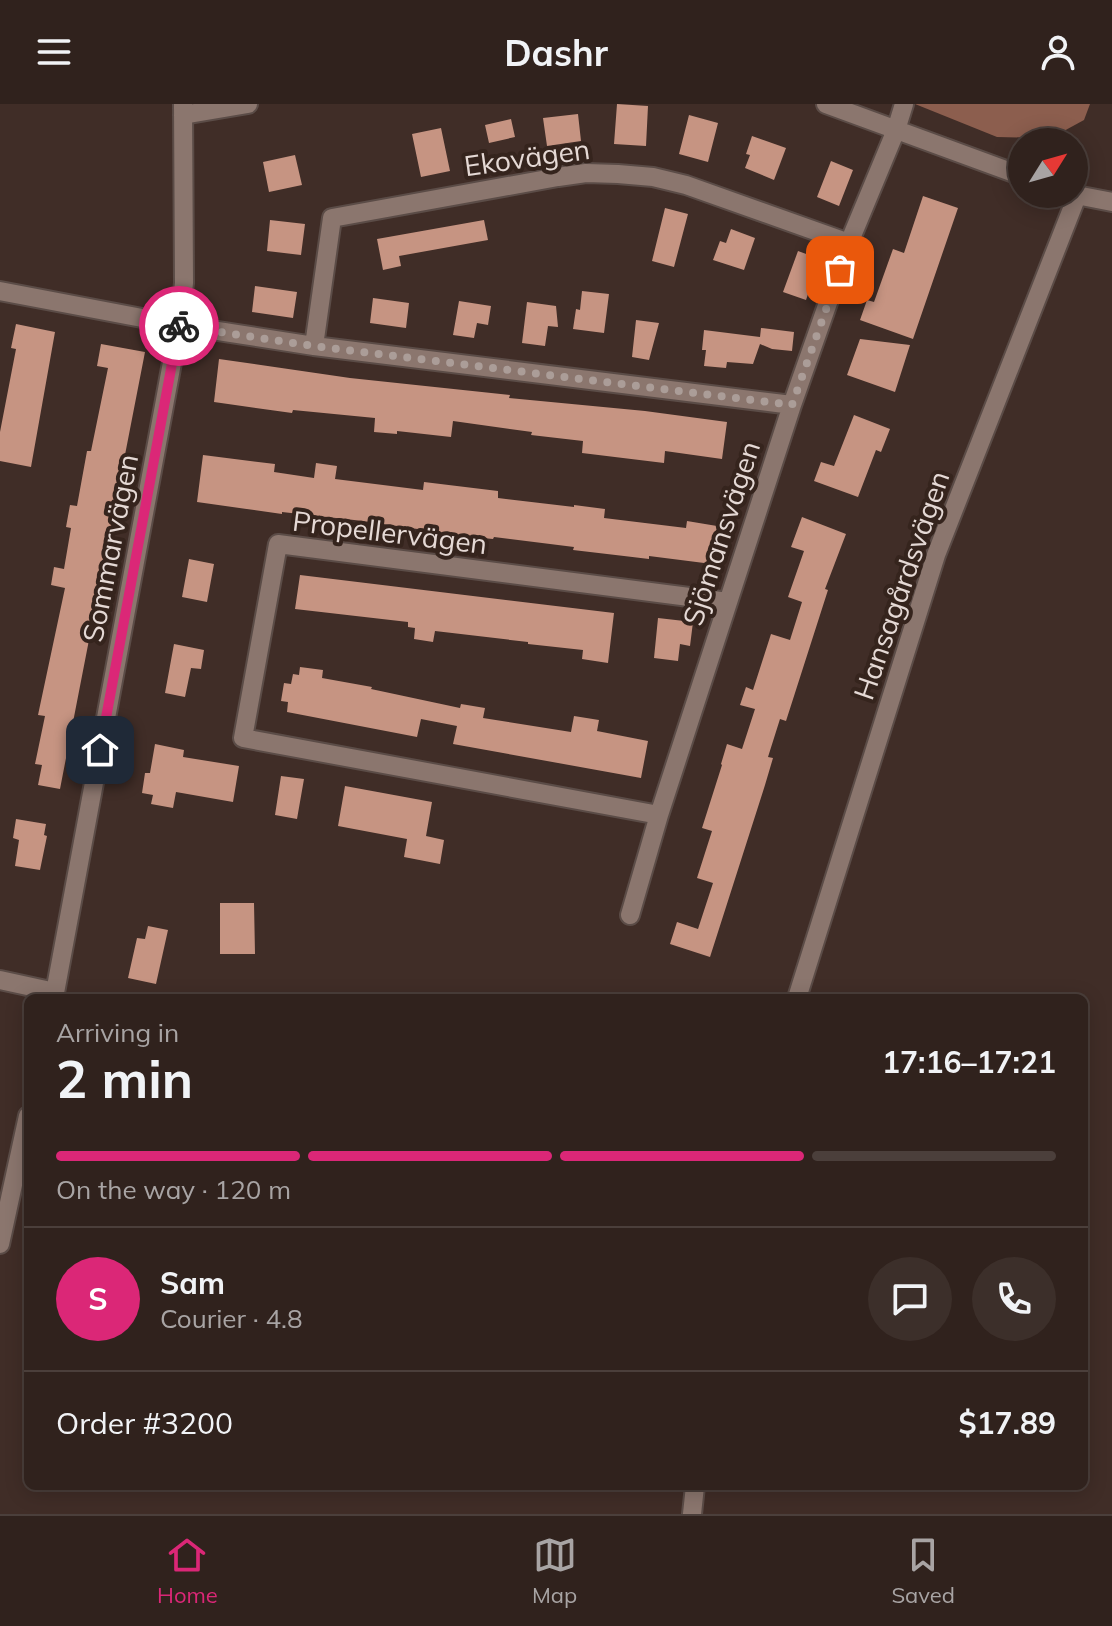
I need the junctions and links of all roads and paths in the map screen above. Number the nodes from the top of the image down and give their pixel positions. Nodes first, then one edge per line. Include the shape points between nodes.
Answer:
1 (248, 104) edge
2 (826, 104) edge
3 (904, 104) edge
4 (183, 110) edge
5 (896, 130) junction
6 (1008, 171) edge
7 (1088, 198) edge
8 (1112, 202) edge
9 (1069, 208) edge
10 (849, 243) junction
11 (0, 291) edge
12 (179, 325) junction
13 (314, 346) junction
14 (792, 405) junction
15 (728, 602) junction
16 (659, 815) junction
17 (630, 915) dead end
18 (0, 980) edge
19 (50, 994) edge
20 (54, 994) edge
21 (798, 994) edge
22 (24, 1134) edge
23 (0, 1244) edge
24 (695, 1490) edge
25 (692, 1514) edge

1 - 4 street
2 - 5 street
3 - 5 street, Sjömansvägen
4 - 12 street, Sommarvägen via 184,283
5 - 6 street
5 - 10 street, Sjömansvägen
7 - 8 street
9 - 21 street, Hansagårdsvägen via 936,555
10 - 13 street, Ekovägen via 686,185 618,174 558,177 332,218
10 - 14 street, Sjömansvägen
11 - 12 street
12 - 13 street
12 - 20 street, Sommarvägen
13 - 14 street
14 - 15 street, Sjömansvägen
15 - 16 street, Sjömansvägen
15 - 16 street, Propellervägen via 278,544 243,738
16 - 17 street, Sjömansvägen
18 - 19 street
22 - 23 street
24 - 25 street

